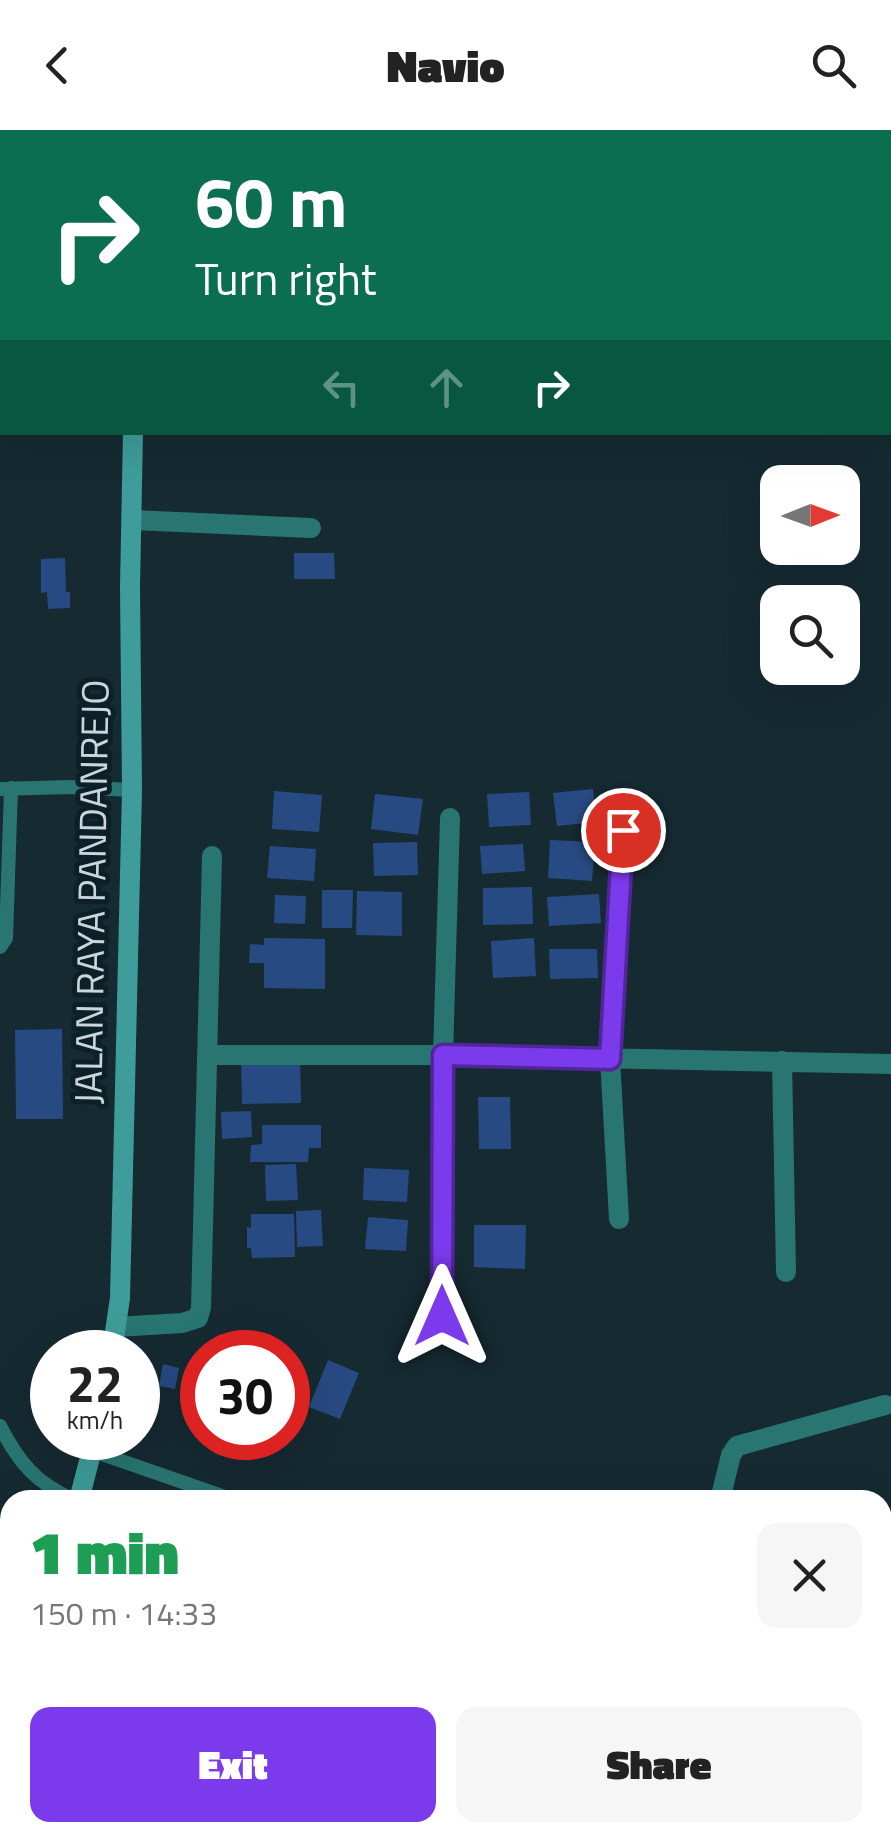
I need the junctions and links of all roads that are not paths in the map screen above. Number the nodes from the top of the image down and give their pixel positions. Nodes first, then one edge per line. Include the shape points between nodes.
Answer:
1 (132, 435) edge
2 (133, 520) junction
3 (310, 528) dead end
4 (5, 788) edge
5 (132, 790) junction
6 (450, 818) dead end
7 (623, 830) dead end
8 (212, 856) dead end
9 (0, 946) edge
10 (207, 1055) junction
11 (443, 1055) junction
12 (610, 1059) junction
13 (782, 1061) junction
14 (891, 1064) edge
15 (619, 1219) dead end
16 (786, 1272) dead end
17 (442, 1316) dead end
18 (116, 1327) junction
19 (116, 1330) edge
20 (885, 1405) dead end
21 (0, 1426) edge
22 (89, 1460) edge
23 (134, 1460) edge
24 (53, 1490) edge
25 (79, 1490) edge
26 (209, 1490) edge
27 (723, 1490) edge

1 - 2 main road, JALAN RAYA PANDANREJO
2 - 3 street
2 - 5 main road, JALAN RAYA PANDANREJO
4 - 5 lane
4 - 9 lane via 6,938
5 - 18 main road, JALAN RAYA PANDANREJO
6 - 11 street
7 - 12 street
8 - 10 street
10 - 11 street
10 - 18 street via 198,1318
11 - 12 street
11 - 17 street
12 - 13 street
12 - 15 street
13 - 14 street
13 - 16 street
18 - 19 main road, JALAN RAYA PANDANREJO
20 - 27 street via 738,1446
21 - 24 lane via 22,1464
22 - 25 main road
23 - 26 lane

